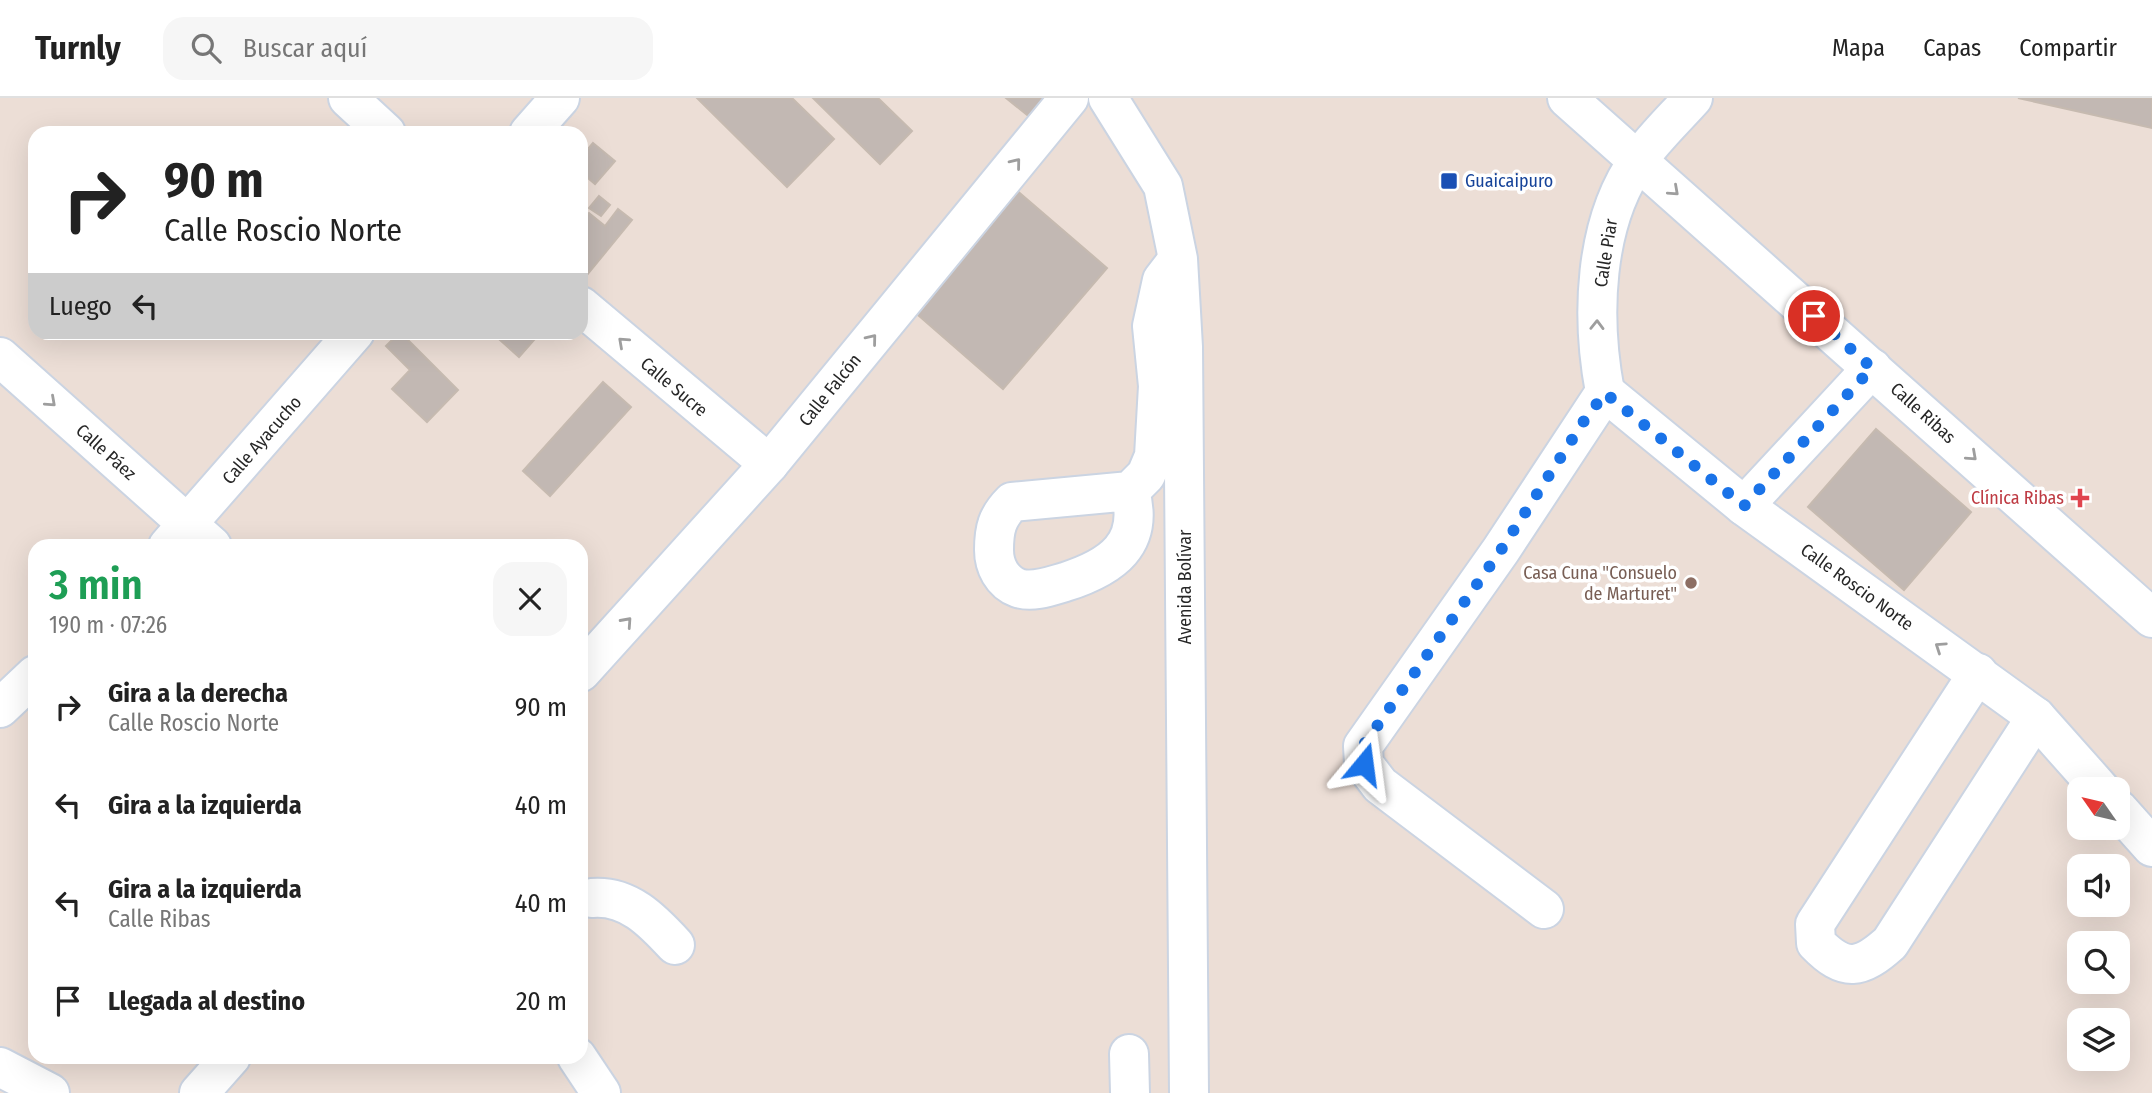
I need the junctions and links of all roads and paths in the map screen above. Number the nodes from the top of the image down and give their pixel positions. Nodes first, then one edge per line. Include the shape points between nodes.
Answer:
1 (348, 98) edge
2 (560, 98) edge
3 (1069, 98) edge
4 (1108, 98) edge
5 (1567, 98) edge
6 (1693, 98) edge
7 (378, 126) edge
8 (535, 126) edge
9 (1639, 160) junction
10 (1178, 259) junction
11 (588, 312) edge
12 (349, 340) edge
13 (0, 357) edge
14 (1872, 368) junction
15 (1605, 393) junction
16 (769, 464) junction
17 (1130, 491) dead end
18 (1744, 506) junction
19 (189, 539) edge
20 (2152, 618) edge
21 (588, 664) edge
22 (1978, 673) junction
23 (28, 682) edge
24 (0, 709) edge
25 (2036, 717) junction
26 (2089, 777) edge
27 (2130, 823) edge
28 (2152, 848) edge
29 (588, 898) edge
30 (1545, 909) dead end
31 (675, 945) dead end
32 (1129, 1054) dead end
33 (226, 1064) edge
34 (582, 1064) edge
35 (0, 1067) edge
36 (50, 1093) edge
37 (199, 1093) edge
38 (601, 1093) edge
39 (1130, 1093) edge
40 (1189, 1093) edge

1 - 7 street
2 - 8 street
16 -> 3 street, Calle Falcón
4 - 10 street, Avenida Bolívar via 1163,186
5 - 9 street, Calle Ribas
6 - 9 street, Calle Piar
9 -> 14 street, Calle Ribas
15 -> 9 street, Calle Piar via 1597,337 1604,253 1610,216
10 - 17 street via 1162,280 1152,326 1157,386 1154,456 1146,475
10 - 40 street, Avenida Bolívar via 1183,347
16 -> 11 street, Calle Sucre
12 - 19 street, Calle Ayacucho
13 -> 19 street, Calle Páez
14 - 18 street
14 -> 20 street, Calle Ribas
15 - 18 street, Calle Roscio Norte
15 - 30 street via 1363,746 1364,764 1380,785
21 -> 16 street, Calle Falcón
22 -> 18 street, Calle Roscio Norte
22 - 25 street, Calle Roscio Norte
22 - 25 street via 1815,924 1816,943 1828,956 1853,966 1870,961 1890,943
23 - 24 street
25 - 26 street, Calle Roscio Norte
27 - 28 street
29 - 31 street via 612,896 629,904
32 - 39 street
33 - 37 street
34 - 38 street
35 - 36 street

